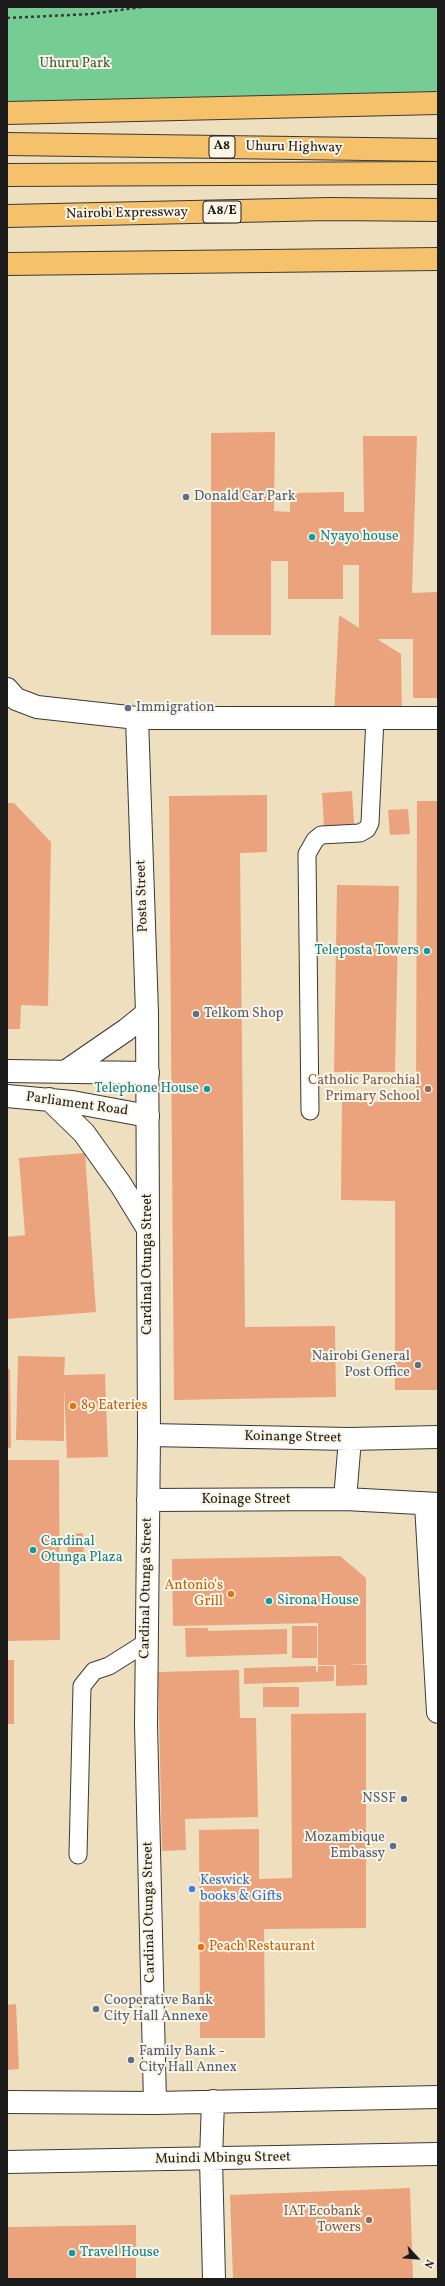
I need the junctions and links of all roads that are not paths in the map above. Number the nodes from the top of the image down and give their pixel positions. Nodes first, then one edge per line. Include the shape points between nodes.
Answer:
1 (438, 103) edge
2 (7, 113) edge
3 (7, 144) edge
4 (438, 150) edge
5 (438, 173) edge
6 (7, 175) edge
7 (438, 210) edge
8 (7, 216) edge
9 (438, 259) edge
10 (7, 264) edge
11 (7, 689) edge
12 (137, 718) junction
13 (375, 718) junction
14 (438, 718) edge
15 (147, 1013) junction
16 (7, 1071) edge
17 (64, 1072) junction
18 (148, 1074) junction
19 (7, 1096) edge
20 (49, 1099) junction
21 (310, 1111) dead end
22 (148, 1116) junction
23 (148, 1229) junction
24 (148, 1435) junction
25 (438, 1437) edge
26 (350, 1439) junction
27 (345, 1499) junction
28 (148, 1500) junction
29 (432, 1504) edge
30 (147, 1642) junction
31 (438, 1712) edge
32 (78, 1855) dead end
33 (438, 2097) edge
34 (213, 2101) junction
35 (7, 2102) edge
36 (155, 2103) junction
37 (438, 2154) edge
38 (211, 2159) junction
39 (7, 2162) edge
40 (214, 2279) edge

1 - 2 highway
3 - 4 highway, Uhuru Highway / A8
5 - 6 highway
7 - 8 highway, Nairobi Expressway / A8/E via 329,209
9 - 10 highway
11 - 12 street via 16,699 38,707
12 - 13 street
12 - 15 street, Posta Street
13 - 14 street
13 - 21 lane via 370,823 367,829 360,833 321,835 314,840 307,854
15 - 17 street
15 - 18 street, Posta Street
16 - 17 street, Parliament Road
17 - 18 street, Parliament Road
18 - 22 street, Cardinal Otunga Street
19 - 20 street, Parliament Road
20 - 22 street, Parliament Road
20 - 23 street via 84,1133
22 - 23 street, Cardinal Otunga Street
23 - 24 street, Cardinal Otunga Street
24 - 26 street, Koinange Street
24 - 28 street, Cardinal Otunga Street
25 - 26 street, Koinange Street
26 - 27 street
27 - 28 street, Koinage Street
27 - 29 street, Koinage Street
28 - 30 street, Cardinal Otunga Street
29 - 31 street
30 - 32 lane via 109,1666 94,1670 82,1686
30 - 36 street, Cardinal Otunga Street
33 - 34 street
34 - 36 street
34 - 38 street
35 - 36 street
37 - 38 street, Muindi Mbingu Street
38 - 39 street, Muindi Mbingu Street
38 - 40 street

